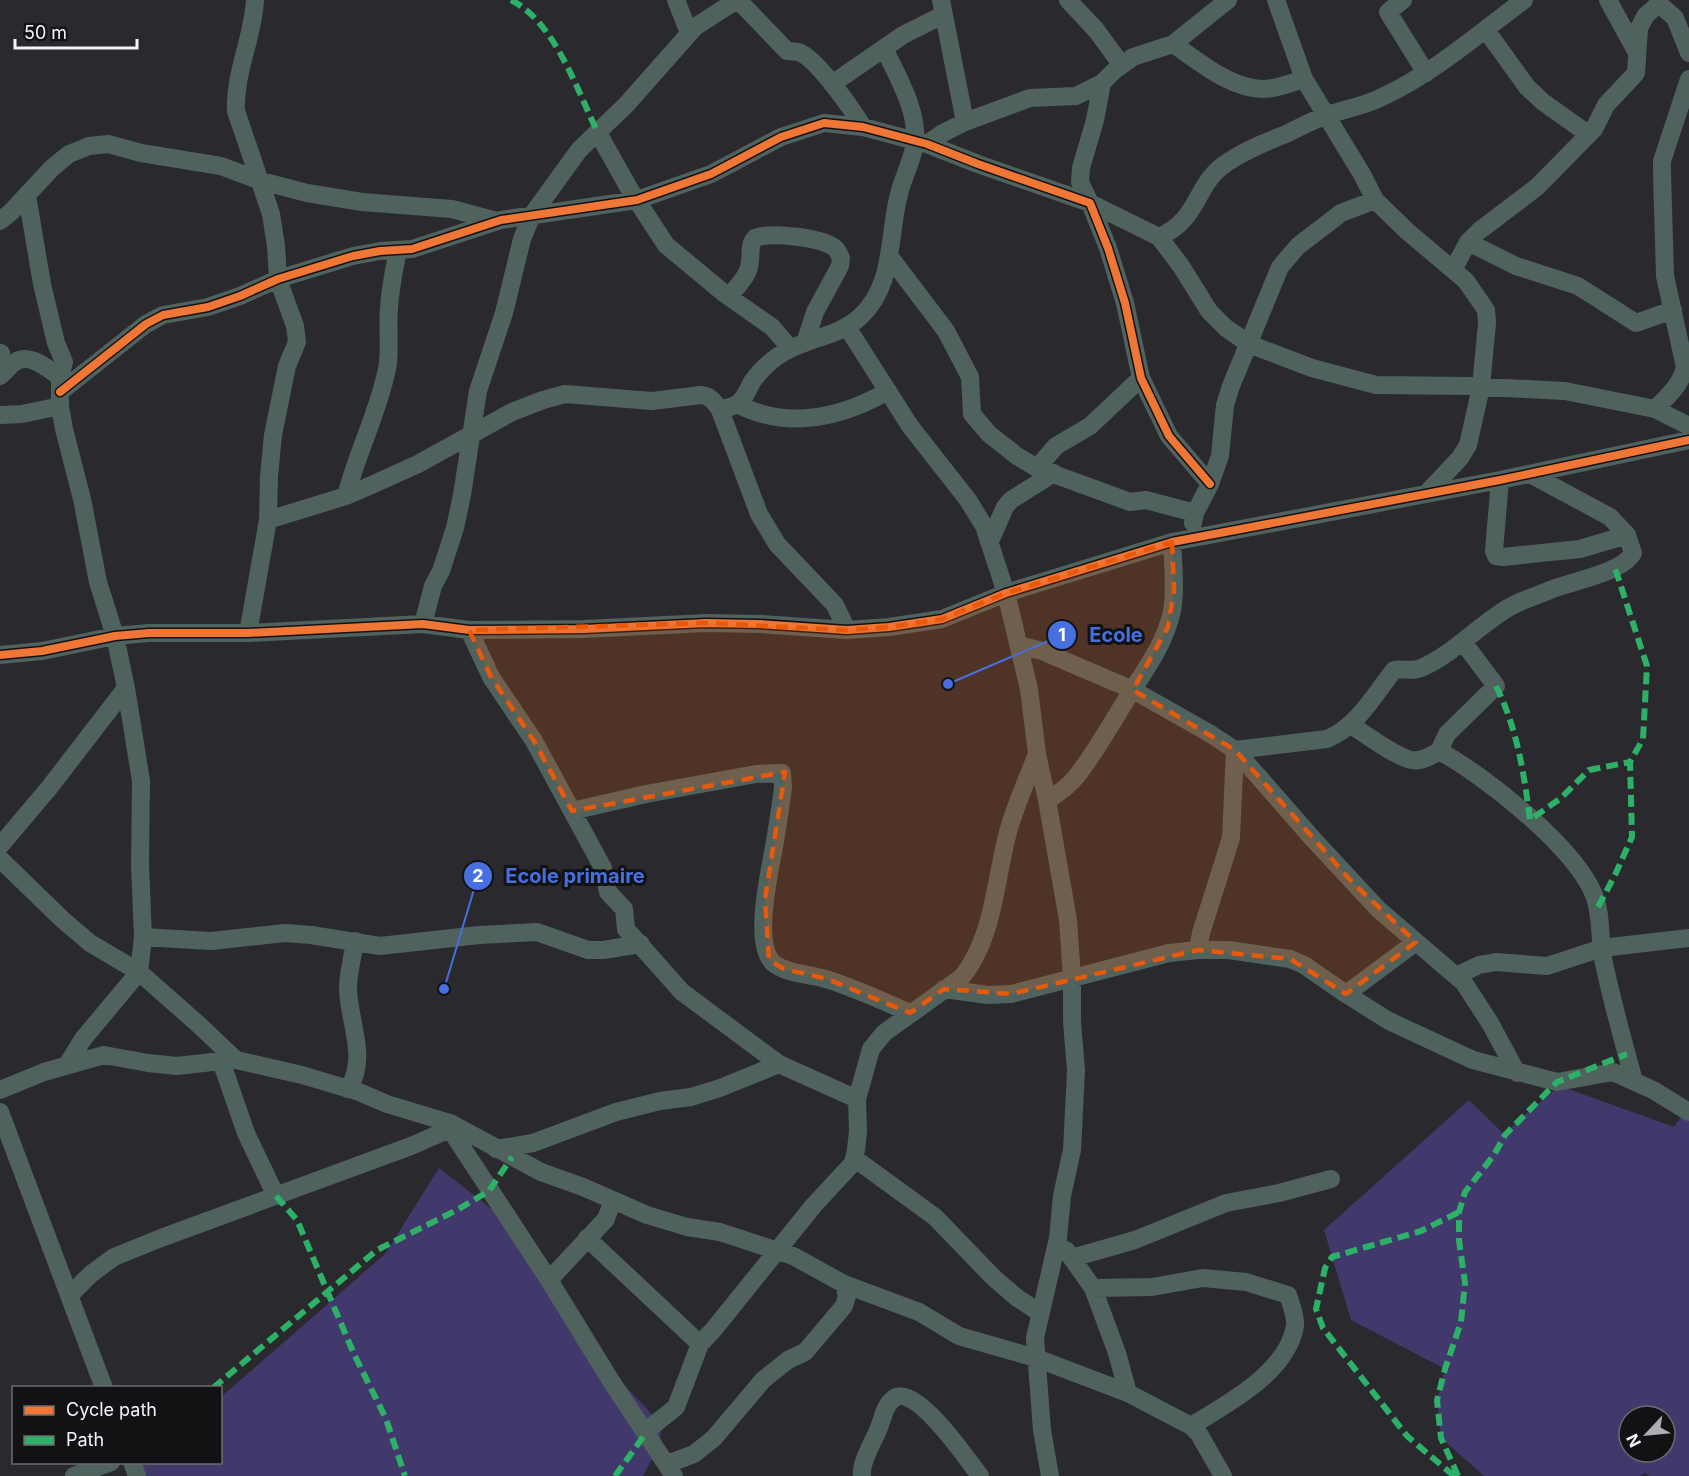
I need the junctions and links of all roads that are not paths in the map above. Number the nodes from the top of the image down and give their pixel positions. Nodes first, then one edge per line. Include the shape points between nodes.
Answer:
1 (255, 0) edge
2 (676, 0) edge
3 (738, 0) edge
4 (1068, 0) edge
5 (1228, 0) edge
6 (1276, 0) edge
7 (1403, 0) edge
8 (1524, 0) edge
9 (1608, 0) edge
10 (1659, 2) edge
11 (944, 5) edge
12 (1384, 6) edge
13 (1486, 30) junction
14 (689, 33) junction
15 (1173, 44) junction
16 (884, 48) junction
17 (1637, 52) junction
18 (1689, 53) edge
19 (1121, 64) junction
20 (1426, 73) junction
21 (1304, 79) junction
22 (1689, 79) edge
23 (1101, 83) junction
24 (832, 84) junction
25 (1327, 115) junction
26 (965, 122) junction
27 (863, 127) junction
28 (598, 133) junction
29 (1588, 135) junction
30 (921, 143) junction
31 (261, 181) junction
32 (27, 195) junction
33 (637, 200) junction
34 (1376, 200) junction
35 (1090, 203) junction
36 (532, 215) junction
37 (0, 221) edge
38 (497, 222) junction
39 (1159, 237) junction
40 (1468, 242) junction
41 (398, 250) junction
42 (891, 256) junction
43 (1453, 270) junction
44 (278, 279) junction
45 (729, 297) junction
46 (1673, 310) junction
47 (847, 327) junction
48 (1249, 344) junction
49 (798, 346) junction
50 (0, 376) edge
51 (1141, 378) junction
52 (1481, 387) junction
53 (60, 392) junction
54 (888, 392) junction
55 (729, 407) junction
56 (1655, 409) junction
57 (0, 416) edge
58 (1689, 426) edge
59 (471, 435) junction
60 (1689, 440) edge
61 (1045, 470) junction
62 (1530, 474) junction
63 (1500, 480) junction
64 (1210, 484) junction
65 (1425, 494) junction
66 (346, 496) junction
67 (1195, 513) junction
68 (268, 520) junction
69 (1628, 535) junction
70 (990, 541) junction
71 (1180, 541) junction
72 (1006, 592) junction
73 (423, 624) junction
74 (469, 630) junction
75 (847, 630) junction
76 (248, 633) junction
77 (115, 636) junction
78 (1463, 642) junction
79 (1019, 645) junction
80 (0, 655) edge
81 (126, 688) junction
82 (1133, 690) junction
83 (1351, 725) junction
84 (1234, 750) junction
85 (1439, 751) junction
86 (1037, 754) junction
87 (1047, 800) junction
88 (572, 811) junction
89 (0, 846) edge
90 (0, 859) edge
91 (143, 937) junction
92 (1689, 938) edge
93 (355, 941) junction
94 (1416, 942) junction
95 (641, 944) junction
96 (1602, 948) junction
97 (1198, 950) junction
98 (139, 972) junction
99 (1456, 975) junction
100 (1072, 978) junction
101 (944, 989) junction
102 (1346, 994) junction
103 (909, 1013) junction
104 (229, 1061) junction
105 (779, 1064) junction
106 (67, 1065) junction
107 (1517, 1072) junction
108 (1634, 1081) junction
109 (348, 1089) junction
110 (0, 1090) edge
111 (857, 1100) junction
112 (0, 1112) edge
113 (1689, 1112) edge
114 (450, 1126) junction
115 (496, 1149) junction
116 (854, 1158) junction
117 (1331, 1179) dead end
118 (276, 1196) junction
119 (613, 1200) junction
120 (587, 1238) junction
121 (1058, 1238) junction
122 (778, 1251) junction
123 (1072, 1258) junction
124 (549, 1280) junction
125 (844, 1284) junction
126 (1093, 1288) junction
127 (69, 1295) junction
128 (1040, 1313) junction
129 (700, 1344) junction
130 (1036, 1358) junction
131 (103, 1386) edge
132 (1128, 1393) junction
133 (1191, 1426) junction
134 (646, 1433) junction
135 (106, 1464) edge
136 (1211, 1468) edge
137 (670, 1470) edge
138 (74, 1476) edge
139 (862, 1476) edge
140 (981, 1476) edge
141 (1050, 1476) edge
142 (1223, 1476) edge

1 - 31 street via 235,95 236,111
2 - 14 street
3 - 14 street
3 - 24 street via 787,51 801,52
4 - 19 street
5 - 15 street
6 - 21 street
7 - 12 street
8 - 13 street
9 - 17 street
10 - 17 street via 1639,28
10 - 18 street via 1675,18
11 - 16 street
11 - 26 street
12 - 20 street
13 - 20 street
13 - 29 street via 1527,87
14 - 28 street
15 - 19 street
15 - 21 street via 1221,76 1245,86 1273,88
16 - 24 street
16 - 30 street via 907,95
17 - 29 street via 1636,73 1606,105
19 - 23 street
20 - 25 street via 1378,99
21 - 25 street
22 - 46 street via 1662,161 1665,276
23 - 26 street via 1076,96 1030,98
23 - 35 street via 1081,168 1080,182
24 - 27 street
25 - 34 street
25 - 39 street via 1215,170 1181,224
26 - 30 street
27 - 30 street
27 - 33 street via 824,123 798,131 711,174
28 - 33 street
28 - 36 street via 579,150
29 - 40 street via 1537,187
30 - 35 street
30 - 42 street via 898,195
31 - 32 street via 221,166 108,144 69,154
31 - 38 street via 362,202 452,208
31 - 44 street via 273,224
32 - 37 street
32 - 53 street via 42,284 64,362
33 - 36 street
33 - 45 street via 666,245
34 - 43 street
34 - 48 street via 1341,213 1298,246 1280,267
35 - 39 street
35 - 51 street via 1125,303
36 - 38 street
36 - 59 street via 478,392
38 - 41 street via 426,246
39 - 48 street via 1209,311
40 - 43 street
40 - 46 street via 1516,266 1578,286 1636,322
41 - 44 street via 353,255
41 - 66 street via 388,311 387,368 373,422 354,465
42 - 47 street via 873,300 861,317
42 - 61 street via 946,331 970,377 974,418 1003,446
43 - 52 street via 1466,281 1486,310
44 - 53 street via 208,307 163,315
44 - 68 street via 297,342 287,366 273,435
45 - 49 street
45 - 49 street via 747,274 755,238 797,237 836,249 840,266
46 - 56 street via 1685,367 1676,389
47 - 49 street
47 - 54 street
48 - 52 street via 1312,368 1376,385
48 - 64 street via 1225,405 1220,456
49 - 55 street via 765,366
50 - 53 street via 16,361 34,360
51 - 61 street via 1090,426 1056,446
51 - 64 street via 1169,436
52 - 56 street via 1565,391
52 - 65 street via 1468,445
53 - 57 street via 22,414
53 - 77 street via 98,582
54 - 55 street via 848,411 786,418
54 - 70 street via 978,514
55 - 59 street via 701,394 652,401 565,394 512,412
55 - 75 street via 759,514 777,544 835,605
56 - 58 street
59 - 66 street
59 - 73 street via 455,528
60 - 62 street
61 - 67 street via 1130,502 1146,501
61 - 70 street via 1005,507
62 - 63 street
62 - 69 street via 1610,517
63 - 65 street
63 - 69 street via 1496,556 1580,549
64 - 67 street
65 - 71 street
66 - 68 street
67 - 71 street
68 - 76 street
69 - 78 street via 1633,553 1626,562 1518,603
70 - 72 street
71 - 72 street
71 - 82 street via 1168,627
72 - 75 street via 942,619
72 - 79 street
73 - 74 street
73 - 76 street
74 - 75 street via 706,623
74 - 88 street via 491,677 534,741
76 - 77 street
77 - 80 street
77 - 81 street
78 - 83 street via 1422,668 1394,670
78 - 85 street via 1496,686 1447,734
79 - 82 street
79 - 86 street
81 - 89 street
81 - 91 street via 141,781
82 - 84 street
82 - 87 street via 1076,777
83 - 84 street via 1328,739
83 - 85 street via 1414,761
84 - 94 street via 1362,892
84 - 97 street via 1231,838
85 - 96 street via 1496,789 1563,848 1594,893
86 - 87 street
86 - 101 street via 1008,831 981,947 962,978
87 - 100 street via 1068,920
88 - 95 street via 603,868 608,892 624,909 626,929
88 - 103 street via 756,774 782,773 765,899 763,928 769,960 784,969 827,979
90 - 98 street via 90,943
91 - 93 street via 211,941 285,933
91 - 98 street
92 - 96 street
93 - 95 street via 380,946 537,932 588,950
93 - 109 street via 348,988 357,1048 355,1079
94 - 99 street
94 - 102 street
95 - 105 street via 682,992
96 - 99 street via 1553,965 1496,963
96 - 108 street
97 - 100 street via 1169,953
97 - 102 street via 1229,950 1290,959
98 - 104 street via 198,1024
98 - 106 street via 83,1039
99 - 107 street via 1473,995
100 - 101 street via 988,995
100 - 121 street via 1076,1070 1072,1150
101 - 103 street
102 - 107 street via 1389,1021 1473,1060
103 - 111 street via 871,1049
104 - 106 street via 177,1066 104,1055
104 - 109 street via 303,1075
104 - 118 street via 246,1133
105 - 111 street
105 - 115 street via 691,1097 616,1112 533,1143
106 - 110 street
107 - 108 street via 1557,1082 1613,1072
108 - 113 street
109 - 114 street
111 - 116 street
112 - 127 street
114 - 115 street
114 - 118 street via 411,1146
114 - 124 street
115 - 119 street via 541,1172
116 - 122 street
116 - 128 street via 935,1217 994,1278
117 - 123 street via 1226,1203 1134,1240
118 - 127 street via 114,1257
119 - 120 street via 606,1219
119 - 122 street via 647,1215
120 - 124 street
120 - 129 street
121 - 123 street
121 - 128 street
122 - 125 street
122 - 129 street
123 - 126 street
124 - 134 street
125 - 130 street via 919,1312 959,1336
125 - 137 street via 844,1306 805,1352 772,1371 714,1438
126 - 132 street
126 - 133 street via 1152,1287 1203,1278 1246,1282 1288,1295 1295,1325 1282,1356 1245,1391
127 - 131 street
128 - 130 street
129 - 134 street via 676,1407
130 - 132 street
130 - 141 street
132 - 133 street
133 - 136 street via 1199,1434
134 - 137 street
135 - 138 street
136 - 142 street
139 - 140 street via 865,1457 886,1408 902,1396 918,1403 934,1419

